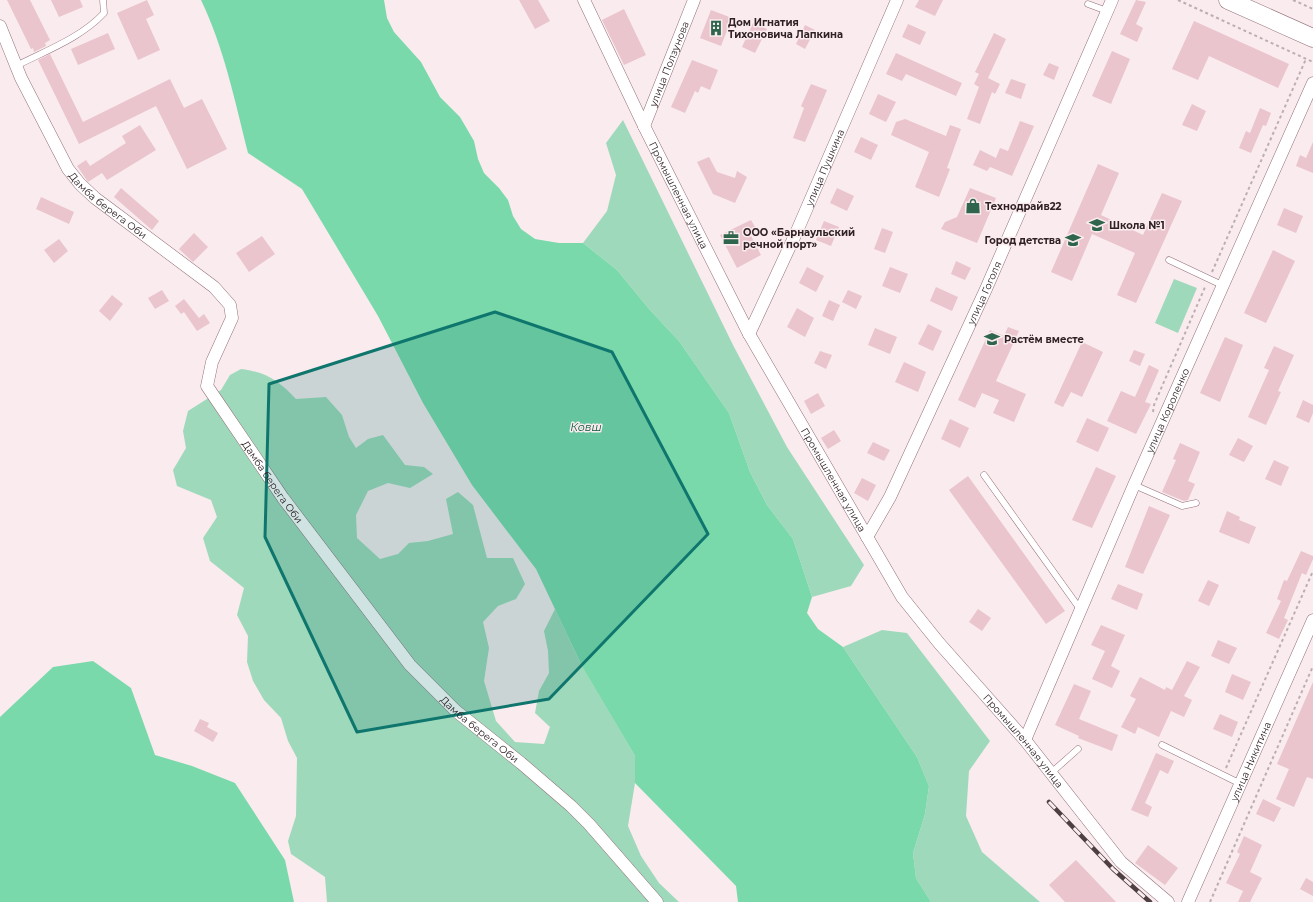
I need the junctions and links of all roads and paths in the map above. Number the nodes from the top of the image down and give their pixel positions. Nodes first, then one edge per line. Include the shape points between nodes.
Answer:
1 (102, 0) edge
2 (584, 0) edge
3 (694, 0) edge
4 (897, 0) edge
5 (1178, 0) edge
6 (1228, 0) edge
7 (1293, 0) edge
8 (1088, 4) dead end
9 (1109, 6) edge
10 (1313, 8) edge
11 (0, 26) edge
12 (1313, 38) edge
13 (1306, 59) junction
14 (1313, 62) edge
15 (16, 66) junction
16 (1313, 83) edge
17 (644, 126) junction
18 (1169, 260) dead end
19 (1208, 279) junction
20 (1222, 285) junction
21 (749, 334) junction
22 (1153, 413) dead end
23 (984, 475) dead end
24 (1134, 485) junction
25 (1196, 503) dead end
26 (867, 537) junction
27 (1313, 571) edge
28 (1080, 609) junction
29 (1313, 620) edge
30 (1313, 666) edge
31 (1025, 740) junction
32 (1162, 745) dead end
33 (1078, 749) dead end
34 (1051, 773) junction
35 (1223, 775) junction
36 (1241, 784) junction
37 (657, 902) edge
38 (1168, 902) edge
39 (1188, 902) edge
40 (1210, 902) edge

1 - 15 lane via 104,13 95,23
2 - 17 street, Промышленная улица
3 - 17 street, улица Ползунова
4 - 21 street, улица Пушкина via 797,231
5 - 13 path
6 - 12 street
7 - 10 path
8 - 9 lane
9 - 26 street, улица Гоголя via 986,289 890,497
11 - 15 street, Дамба берега Оби
13 - 14 path
13 - 19 path
15 - 37 street, Дамба берега Оби via 68,169 80,184 214,287 230,305 232,318 212,362 207,386 312,538 410,665 456,711 576,811
16 - 20 street, улица Короленко
17 - 21 street, Промышленная улица
18 - 19 lane
19 - 20 lane
19 - 22 path via 1154,405
20 - 24 street, улица Короленко
21 - 26 street, Промышленная улица
23 - 28 lane
24 - 25 lane via 1182,506
24 - 28 street, улица Короленко
26 - 31 street, Промышленная улица via 902,597 944,649
27 - 35 path
28 - 31 street, улица Короленко
29 - 36 street, улица Никитина
30 - 40 path
31 - 34 street, Промышленная улица
32 - 35 lane
33 - 34 lane
34 - 38 street, Промышленная улица via 1121,862
35 - 36 lane
36 - 39 street, улица Никитина

